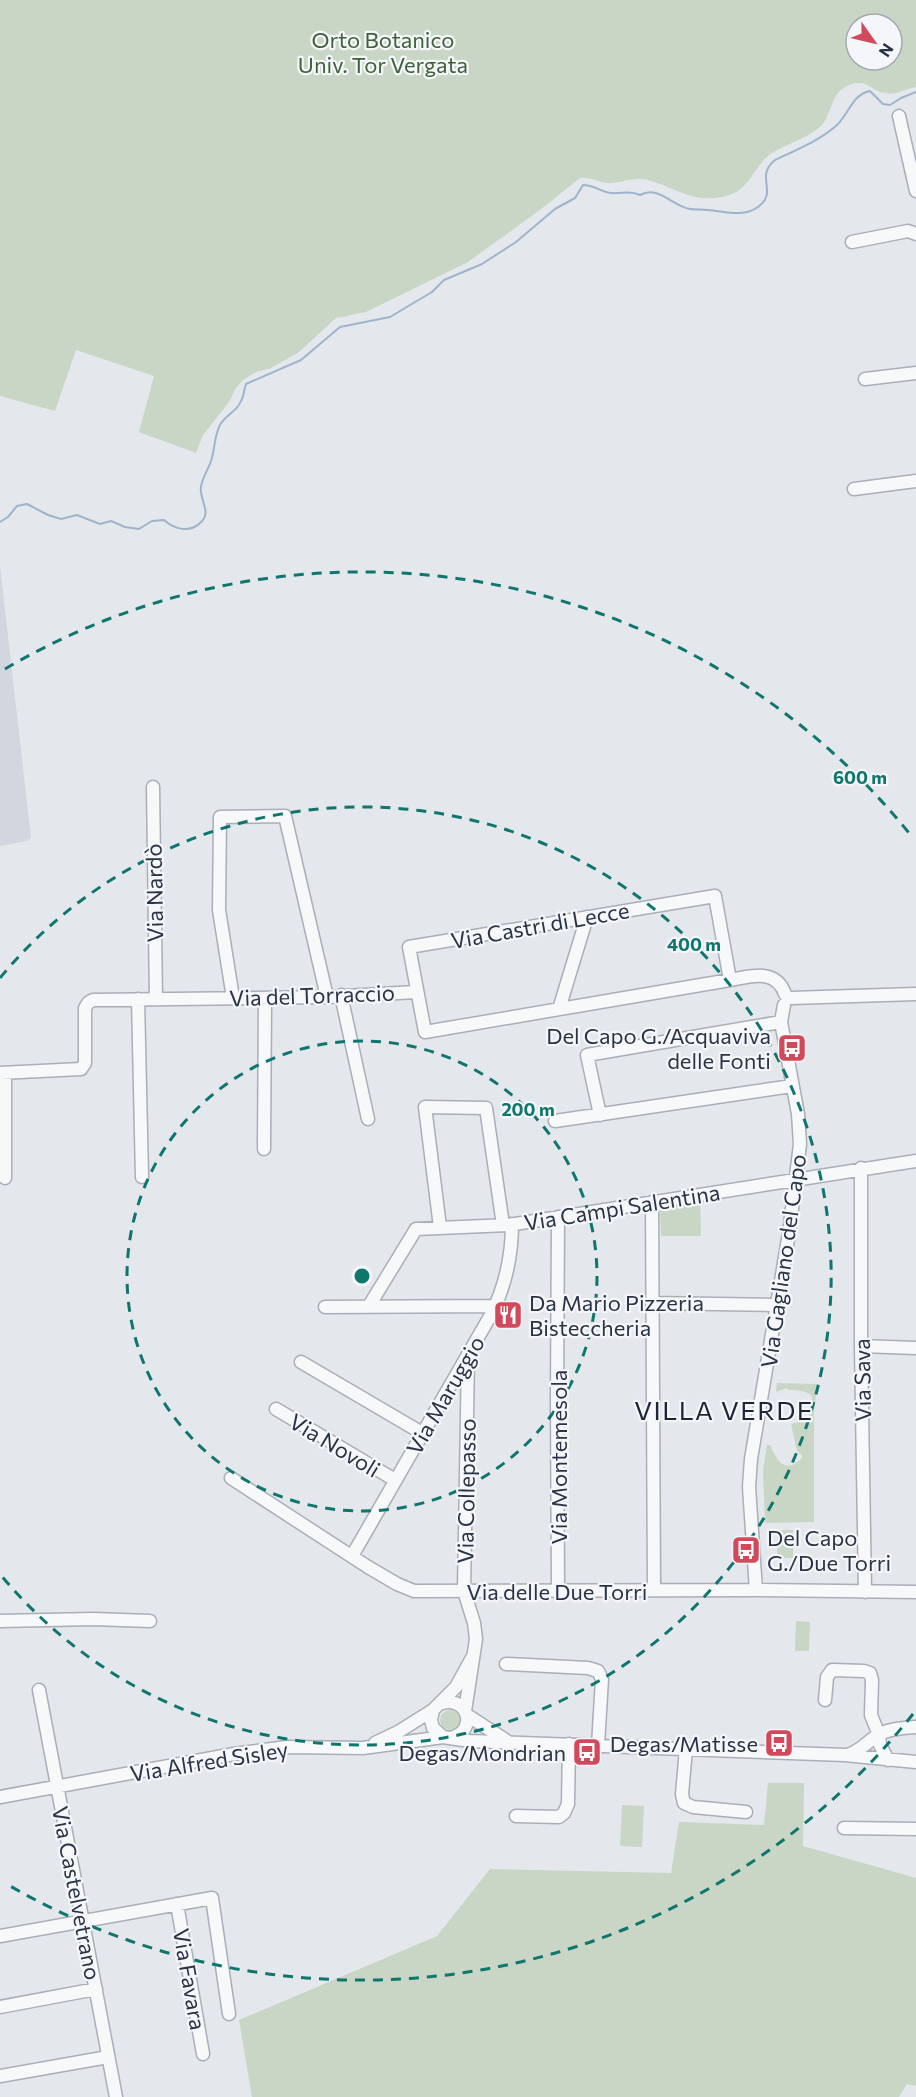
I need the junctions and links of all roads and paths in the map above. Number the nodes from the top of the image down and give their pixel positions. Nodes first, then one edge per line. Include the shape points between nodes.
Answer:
1 (899, 116) dead end
2 (916, 191) edge
3 (916, 234) edge
4 (852, 242) dead end
5 (916, 373) edge
6 (865, 379) dead end
7 (916, 481) edge
8 (854, 489) dead end
9 (153, 787) dead end
10 (586, 917) junction
11 (730, 980) junction
12 (416, 992) junction
13 (916, 994) edge
14 (341, 995) junction
15 (327, 997) junction
16 (233, 998) junction
17 (265, 998) junction
18 (138, 999) junction
19 (156, 999) junction
20 (787, 999) junction
21 (559, 1009) junction
22 (781, 1022) junction
23 (3, 1073) edge
24 (792, 1086) junction
25 (600, 1115) junction
26 (368, 1119) dead end
27 (555, 1121) dead end
28 (264, 1149) dead end
29 (916, 1161) edge
30 (861, 1168) junction
31 (142, 1177) dead end
32 (4, 1178) dead end
33 (797, 1180) junction
34 (652, 1203) junction
35 (558, 1216) junction
36 (508, 1225) junction
37 (440, 1227) junction
38 (652, 1303) junction
39 (777, 1305) junction
40 (369, 1306) junction
41 (495, 1306) junction
42 (325, 1307) dead end
43 (861, 1346) junction
44 (916, 1348) edge
45 (468, 1355) junction
46 (301, 1362) dead end
47 (276, 1409) dead end
48 (422, 1433) junction
49 (231, 1478) dead end
50 (395, 1480) junction
51 (351, 1556) junction
52 (558, 1590) junction
53 (654, 1590) junction
54 (756, 1590) junction
55 (464, 1591) junction
56 (865, 1592) junction
57 (916, 1592) edge
58 (0, 1621) edge
59 (150, 1621) dead end
60 (472, 1658) junction
61 (506, 1664) dead end
62 (39, 1690) dead end
63 (825, 1700) dead end
64 (436, 1707) junction
65 (466, 1713) junction
66 (916, 1727) edge
67 (879, 1735) junction
68 (447, 1738) junction
69 (508, 1741) junction
70 (569, 1744) junction
71 (598, 1746) junction
72 (363, 1748) junction
73 (686, 1749) junction
74 (845, 1755) junction
75 (888, 1760) junction
76 (916, 1762) edge
77 (56, 1786) junction
78 (0, 1797) edge
79 (746, 1812) dead end
80 (516, 1816) dead end
81 (844, 1828) dead end
82 (916, 1829) edge
83 (177, 1904) junction
84 (83, 1921) junction
85 (0, 1935) edge
86 (96, 1989) junction
87 (0, 2007) edge
88 (229, 2014) dead end
89 (203, 2054) dead end
90 (108, 2057) junction
91 (0, 2076) edge
92 (116, 2097) edge

1 - 2 street
3 - 4 street via 908,231
5 - 6 street
7 - 8 street
9 - 19 street, Via Nardò
10 - 11 street, Via Castri di Lecce via 715,896
10 - 12 street, Via Castri di Lecce via 409,947
10 - 21 street
11 - 20 street, Via del Torraccio via 766,975 780,984
11 - 21 street, Via del Torraccio
12 - 14 street, Via del Torraccio
12 - 21 street, Via del Torraccio via 425,1032
13 - 20 street
14 - 15 street, Via del Torraccio
14 - 26 street
15 - 16 street via 285,816 220,817 219,910
15 - 17 street, Via del Torraccio
16 - 17 street, Via del Torraccio
16 - 19 street, Via del Torraccio
17 - 28 street
18 - 19 street, Via del Torraccio
18 - 23 street, Via del Torraccio via 88,1003 85,1063 81,1070
18 - 31 street
20 - 22 street, Via Gagliano del Capo
22 - 24 street, Via Gagliano del Capo
22 - 25 street via 587,1055
23 - 32 street
24 - 25 street
24 - 33 street, Via Gagliano del Capo via 800,1144
25 - 27 street
29 - 30 street, Via Campi Salentina
30 - 33 street, Via Campi Salentina
30 - 43 street, Via Sava
33 - 34 street, Via Campi Salentina
33 - 39 street, Via Gagliano del Capo
34 - 35 street, Via Campi Salentina
34 - 38 street
35 - 36 street, Via Campi Salentina
35 - 52 street, Via Montemesola
36 - 37 street, Via Campi Salentina
36 - 37 street, Via Maruggio via 486,1108 425,1107
36 - 41 street, Via Maruggio via 510,1263
37 - 40 street, Via Campi Salentina via 416,1229
38 - 39 street
38 - 53 street
39 - 54 street, Via Gagliano del Capo via 751,1459 749,1487
40 - 41 street
40 - 42 street
41 - 45 street, Via Maruggio
43 - 44 street
43 - 56 street, Via Sava
45 - 48 street, Via Maruggio
45 - 55 street, Via Collepasso
46 - 48 street
47 - 50 street, Via Novoli
48 - 50 street, Via Maruggio
49 - 51 street, Via delle Due Torri
50 - 51 street, Via Maruggio
51 - 55 street, Via delle Due Torri via 408,1589
52 - 53 street, Via delle Due Torri
52 - 55 street, Via delle Due Torri
53 - 54 street, Via delle Due Torri
54 - 56 street, Via delle Due Torri
55 - 60 street, Via Collepasso via 476,1633
56 - 57 street, Via delle Due Torri
58 - 59 street
60 - 64 street via 456,1687
60 - 65 street, Via Collepasso
61 - 71 street via 598,1671 602,1679
62 - 77 street, Via Castelvetrano
63 - 67 street via 826,1678 832,1670 869,1672 871,1715
64 - 65 street via 453,1702
64 - 68 street via 431,1720 433,1728
64 - 72 street via 398,1732
65 - 68 street via 463,1730
65 - 69 street
66 - 67 street
67 - 74 street via 858,1751
67 - 75 street
68 - 69 street, Via Alfred Sisley
68 - 72 street, Via Alfred Sisley
69 - 70 street, Via Alfred Sisley
70 - 71 street, Via Alfred Sisley
70 - 80 street via 564,1813
71 - 73 street, Via Alfred Sisley
72 - 77 street, Via Alfred Sisley via 287,1747
73 - 74 street, Via Alfred Sisley
73 - 79 street via 684,1803
74 - 75 street, Via Alfred Sisley
75 - 76 street, Via Alfred Sisley
77 - 78 street, Via Alfred Sisley
77 - 84 street, Via Castelvetrano
81 - 82 street
83 - 84 street
83 - 88 street via 212,1898
83 - 89 street, Via Favara
84 - 85 street
84 - 86 street, Via Castelvetrano
86 - 87 street
86 - 90 street, Via Castelvetrano
90 - 91 street
90 - 92 street, Via Castelvetrano

